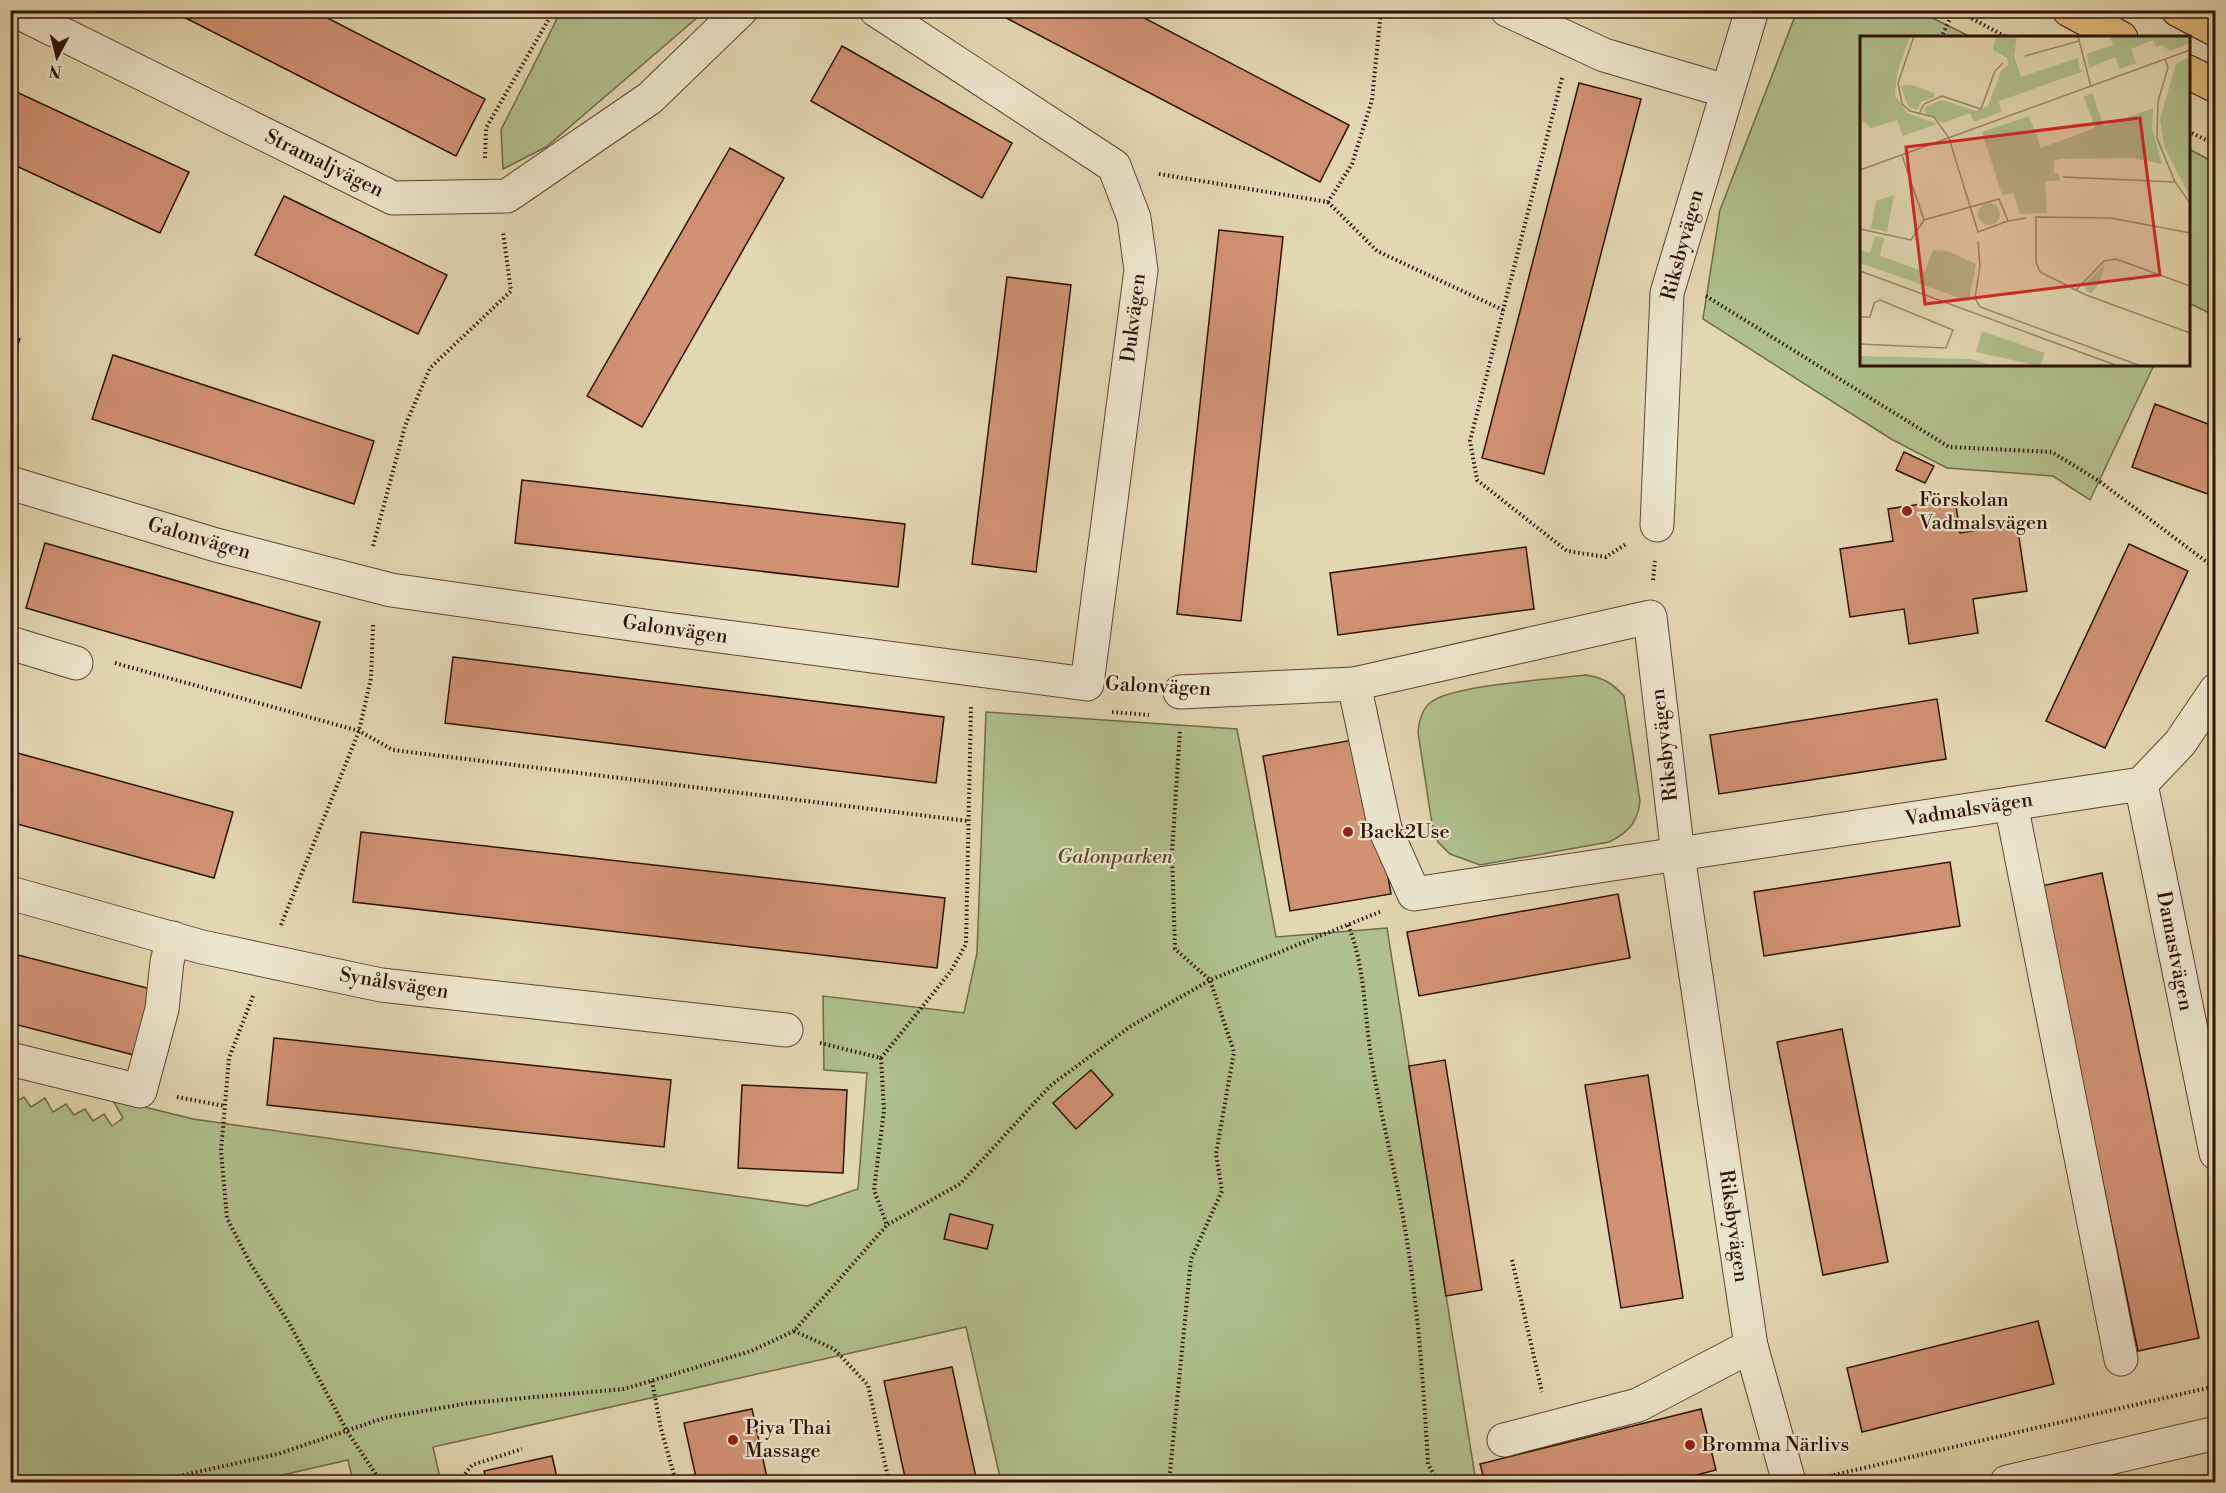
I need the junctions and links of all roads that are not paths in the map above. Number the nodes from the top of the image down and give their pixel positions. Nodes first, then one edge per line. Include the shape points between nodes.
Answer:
1 (14, 10) edge
2 (741, 10) edge
3 (876, 10) edge
4 (1507, 10) edge
5 (1752, 10) edge
6 (2069, 10) edge
7 (2178, 10) edge
8 (2216, 30) edge
9 (2117, 36) edge
10 (2190, 73) edge
11 (2216, 86) edge
12 (1726, 91) junction
13 (12, 490) edge
14 (1658, 525) road end
15 (1650, 617) joint
16 (10, 643) edge
17 (76, 663) road end
18 (1087, 684) joint
19 (1354, 684) junction
20 (2216, 690) edge
21 (1180, 692) road end
22 (2141, 784) junction
23 (2011, 804) junction
24 (1678, 855) junction
25 (10, 892) edge
26 (173, 938) junction
27 (786, 1030) road end
28 (10, 1059) edge
29 (2216, 1153) edge
30 (1751, 1346) junction
31 (2121, 1359) dead end
32 (2216, 1433) edge
33 (1504, 1440) dead end
34 (1789, 1482) edge
35 (2007, 1482) edge

1 - 2 street, Stramaljvägen via 393,198 507,196 650,98
3 - 18 street, Dukvägen via 1114,166 1134,218 1141,270
4 - 12 street via 1604,56
5 - 12 street, Riksbyvägen
6 - 9 main road
7 - 8 main road
10 - 11 main road
12 - 14 street, Riksbyvägen via 1667,293
13 - 18 street, Galonvägen via 391,590
15 - 19 street, Galonvägen
15 - 24 street, Riksbyvägen
16 - 17 street
19 - 21 street, Galonvägen
19 - 24 street via 1385,829 1414,894
20 - 22 street via 2180,743
22 - 23 street, Vadmalsvägen
22 - 29 street, Damastvägen
23 - 24 street, Vadmalsvägen
23 - 31 street
24 - 30 street, Riksbyvägen
25 - 26 street, Synålsvägen
26 - 27 street, Synålsvägen via 381,985
26 - 28 street via 162,1009 140,1090
30 - 33 street via 1638,1405
30 - 34 street, Riksbyvägen
32 - 35 street

